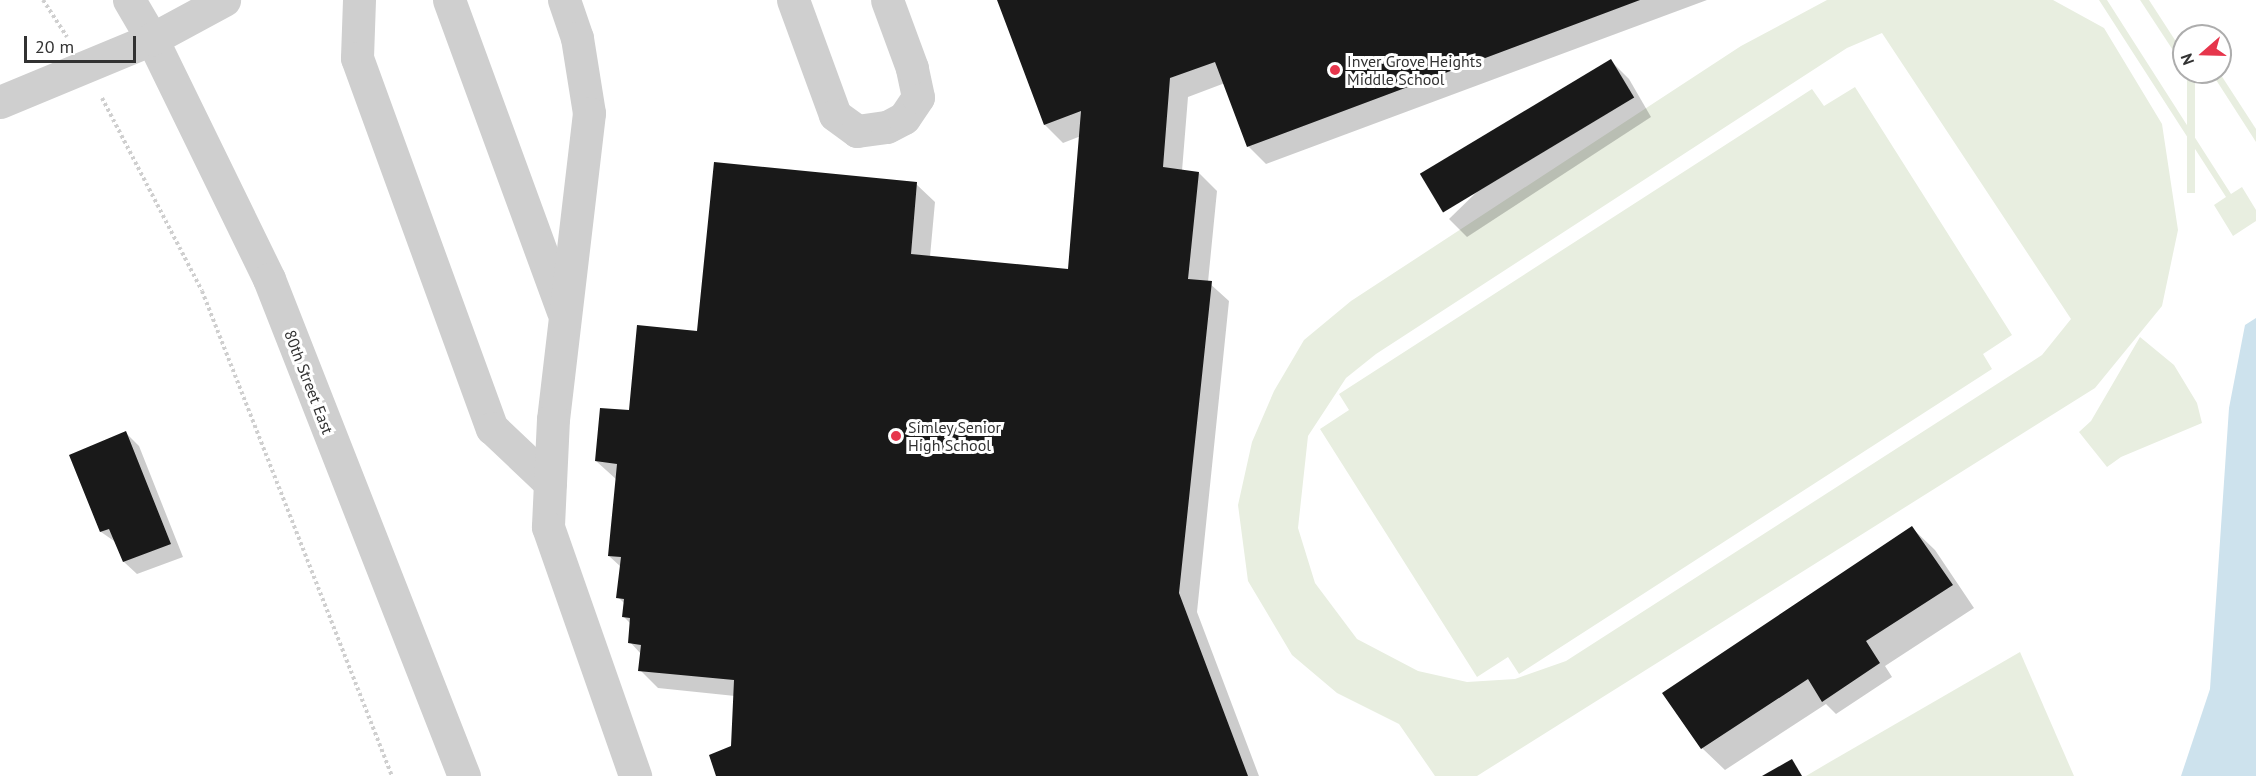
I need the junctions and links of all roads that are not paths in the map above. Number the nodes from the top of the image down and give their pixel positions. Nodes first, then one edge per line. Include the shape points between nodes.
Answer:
1 (129, 0) edge
2 (224, 0) edge
3 (359, 0) edge
4 (449, 0) edge
5 (564, 0) edge
6 (793, 0) edge
7 (887, 0) edge
8 (152, 39) junction
9 (0, 102) edge
10 (565, 315) junction
11 (550, 483) junction
12 (464, 776) edge
13 (635, 776) edge

1 - 8 street, 80th Street East
2 - 8 street
3 - 11 street via 357,58 492,428
4 - 10 street
5 - 10 street via 577,38 589,113
6 - 7 street via 835,115 857,131 886,127 904,118 918,97 912,68
8 - 9 street
8 - 12 street, 80th Street East via 269,279
10 - 11 street
11 - 13 street via 548,527

